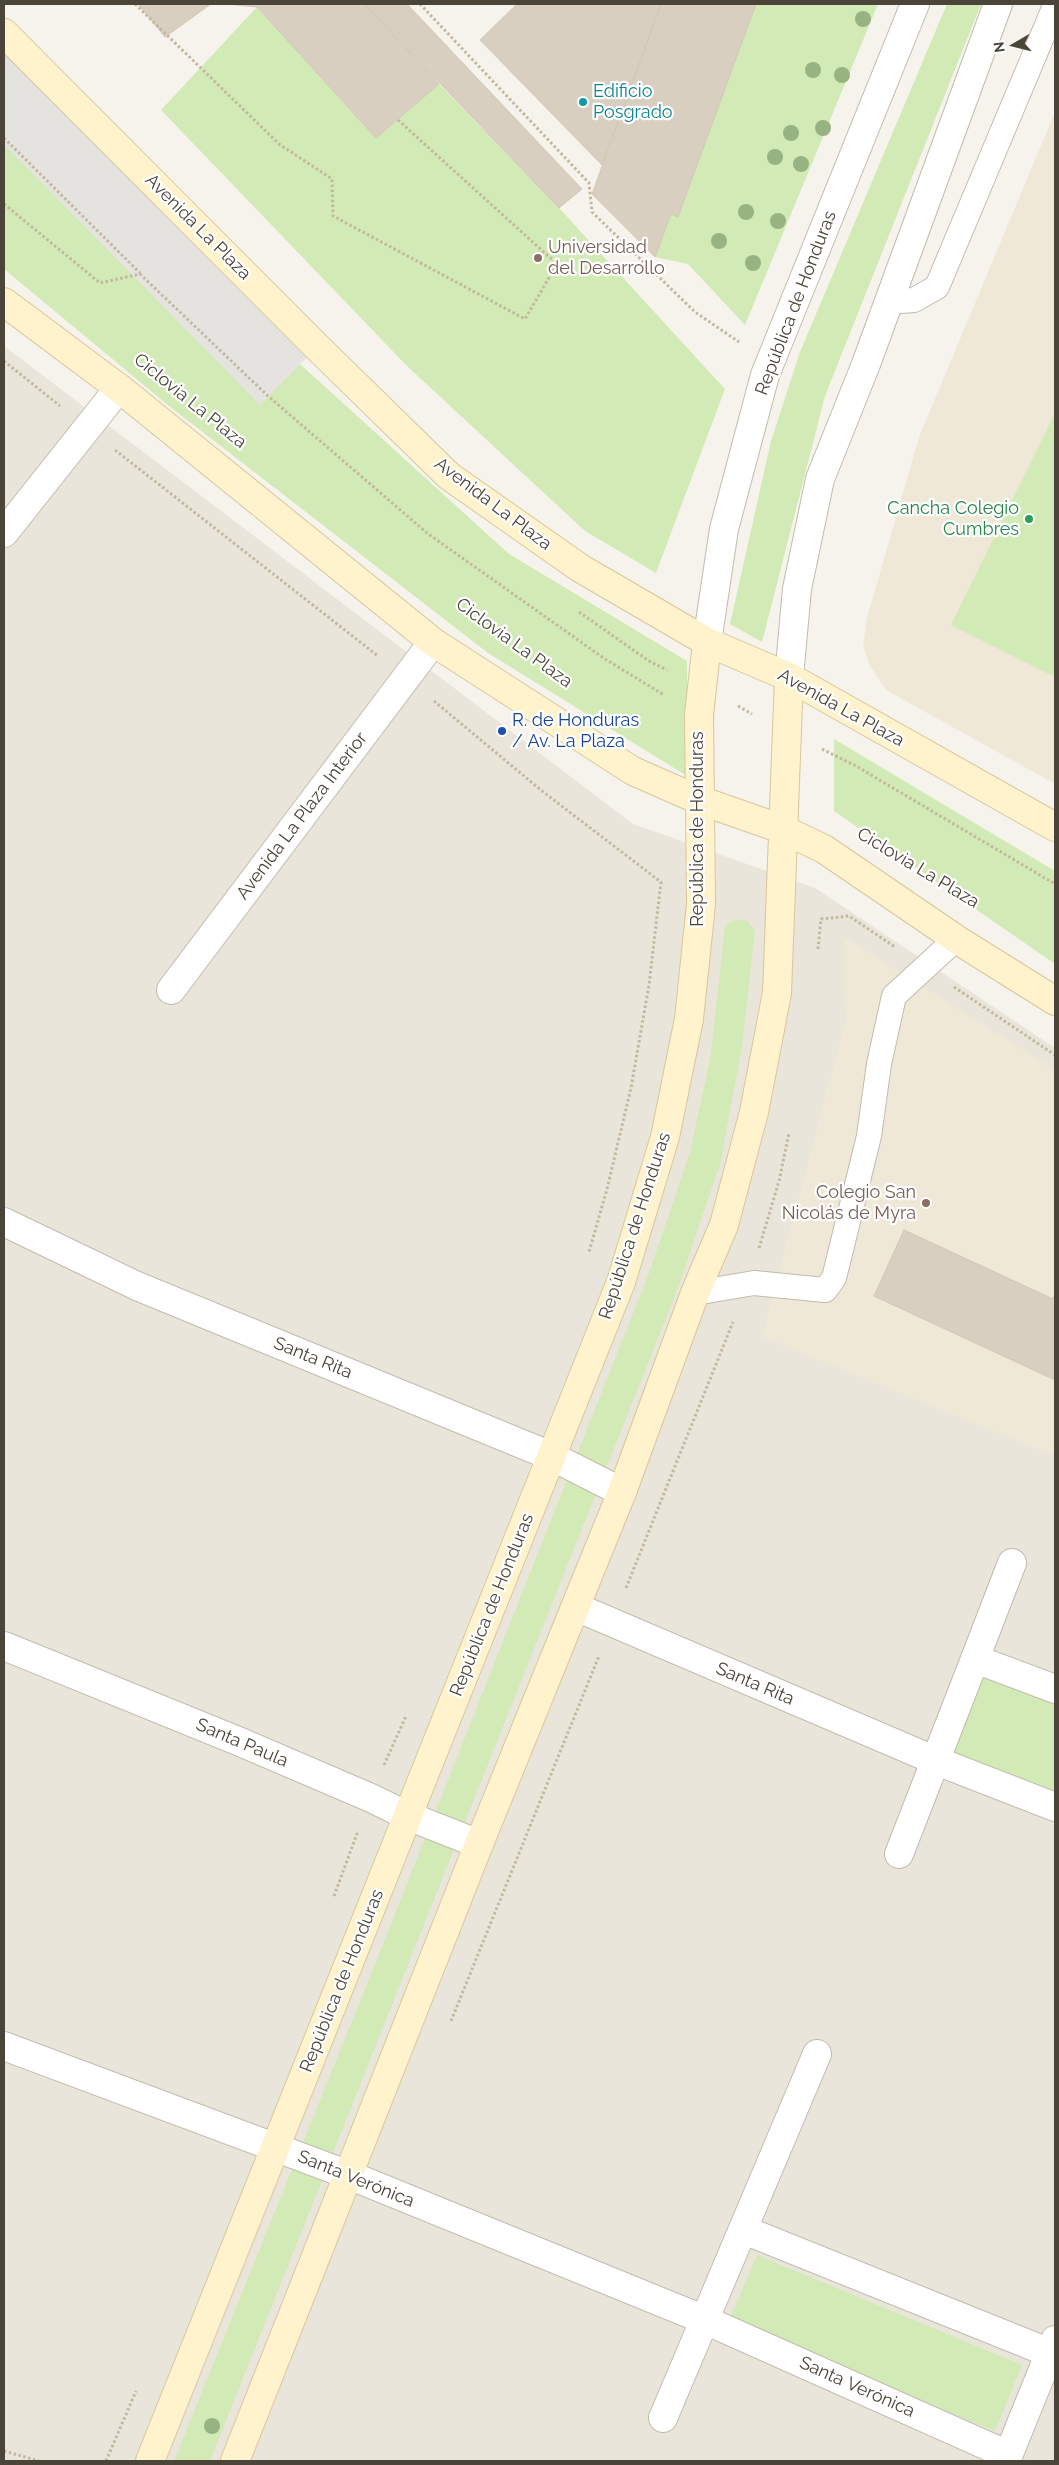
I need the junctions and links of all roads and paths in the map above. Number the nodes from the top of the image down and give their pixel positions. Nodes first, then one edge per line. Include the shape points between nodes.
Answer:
1 (135, 4) edge
2 (420, 4) edge
3 (915, 4) edge
4 (998, 4) edge
5 (1055, 6) edge
6 (4, 33) edge
7 (398, 120) dead end
8 (4, 138) edge
9 (4, 204) edge
10 (140, 274) junction
11 (4, 302) edge
12 (888, 302) junction
13 (4, 361) edge
14 (770, 364) junction
15 (119, 388) junction
16 (87, 428) junction
17 (4, 533) edge
18 (433, 642) junction
19 (707, 642) junction
20 (406, 678) junction
21 (789, 678) junction
22 (699, 715) junction
23 (700, 800) junction
24 (1055, 827) edge
25 (782, 829) junction
26 (956, 939) junction
27 (171, 990) dead end
28 (1055, 1001) edge
29 (4, 1222) edge
30 (588, 1256) dead end
31 (695, 1293) junction
32 (551, 1456) junction
33 (622, 1492) junction
34 (1012, 1563) dead end
35 (576, 1607) junction
36 (4, 1646) edge
37 (975, 1659) junction
38 (1055, 1689) edge
39 (409, 1707) dead end
40 (934, 1760) junction
41 (371, 1798) junction
42 (1055, 1807) edge
43 (408, 1816) junction
44 (479, 1844) junction
45 (899, 1854) dead end
46 (333, 1898) dead end
47 (4, 2046) edge
48 (817, 2054) dead end
49 (275, 2147) junction
50 (349, 2175) junction
51 (744, 2230) junction
52 (705, 2320) junction
53 (1053, 2346) edge
54 (137, 2389) dead end
55 (663, 2418) dead end
56 (4, 2451) edge
57 (1007, 2458) edge
58 (39, 2461) edge
59 (106, 2461) edge
60 (150, 2461) edge
61 (235, 2461) edge

1 - 7 path via 279,144 332,179 333,216 525,319 557,264
2 - 14 path via 589,183 592,212 695,312
3 - 14 street, República de Honduras
4 - 12 street
5 - 12 lane via 938,286 914,300
6 - 19 street, Avenida La Plaza via 449,476 580,568
8 - 10 path
9 - 10 path via 100,283
10 - 22 path via 283,410 427,533 604,659
11 - 15 street
12 - 21 street via 820,479 797,589
13 - 16 path
14 - 19 street, República de Honduras via 724,530
15 - 16 street
15 - 18 street
16 - 17 street
16 - 20 path
18 - 20 street, Avenida La Plaza Interior
18 - 23 street via 633,771
19 - 21 street, Avenida La Plaza
19 - 22 street, República de Honduras
20 - 27 street, Avenida La Plaza Interior
20 - 30 path via 542,791 661,882 649,985 631,1088 608,1189
21 - 24 street, Avenida La Plaza
21 - 25 street
22 - 23 street, República de Honduras
23 - 25 street
23 - 32 street, República de Honduras via 701,904 689,1020 665,1137 621,1282
25 - 26 street via 824,849
25 - 31 street via 777,993 754,1112 724,1225
26 - 28 street
26 - 31 lane via 894,996 869,1136 834,1278 825,1290 748,1283
29 - 32 street, Santa Rita via 136,1286
31 - 33 street
32 - 33 street, Santa Rita
32 - 43 street, República de Honduras
33 - 35 street
34 - 37 street
35 - 40 street, Santa Rita
35 - 44 street
36 - 41 street, Santa Paula
37 - 38 street
37 - 40 street
39 - 41 path
40 - 42 street, Santa Rita
40 - 45 street
41 - 43 street, Santa Paula
41 - 46 path
43 - 44 street, Santa Paula
43 - 49 street, República de Honduras
44 - 50 street
47 - 49 street, Santa Verónica
48 - 51 street
49 - 50 street, Santa Verónica
49 - 60 street, República de Honduras
50 - 52 street, Santa Verónica
50 - 61 street
51 - 52 street
51 - 53 street, Santa Verónica
52 - 55 street
52 - 57 street, Santa Verónica
53 - 57 street, Santa Verónica
54 - 59 path
56 - 58 path

